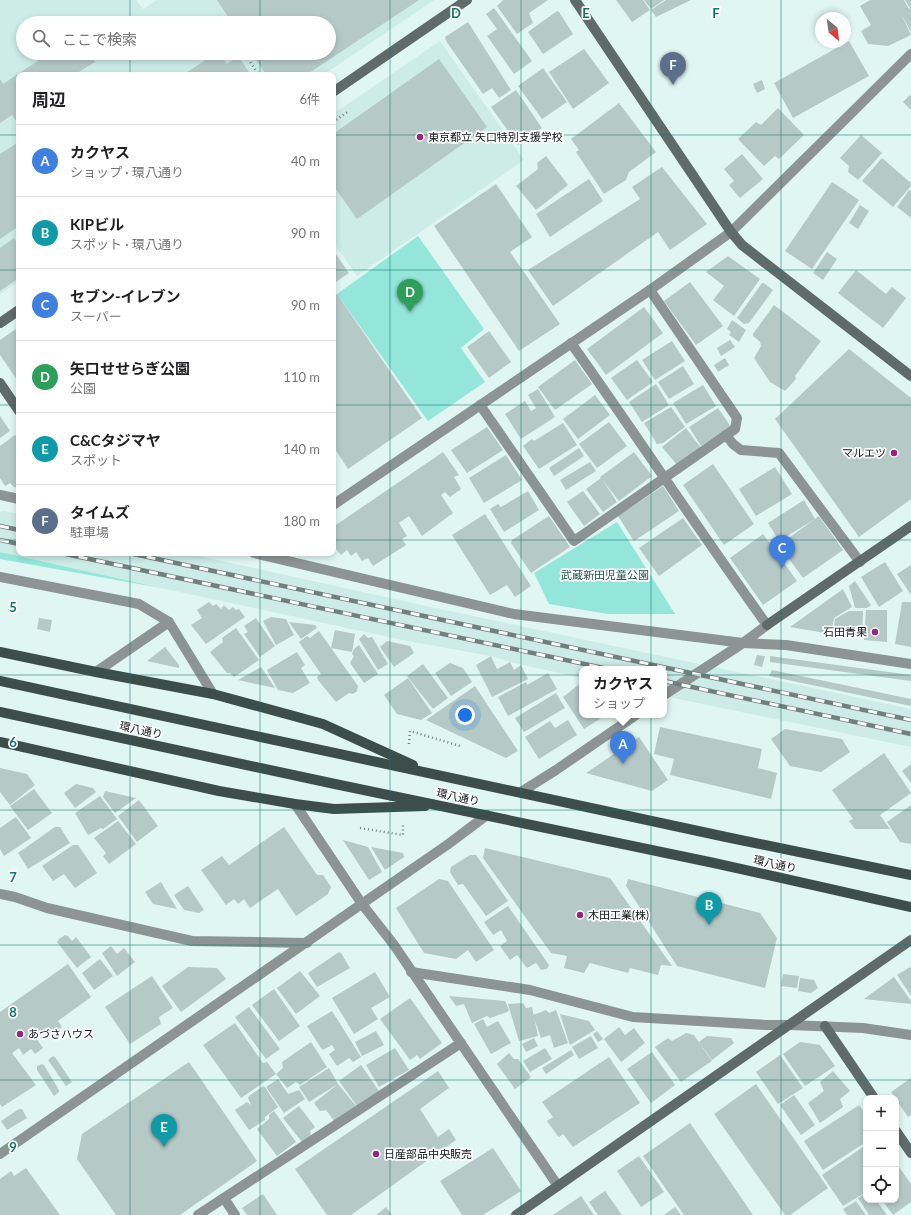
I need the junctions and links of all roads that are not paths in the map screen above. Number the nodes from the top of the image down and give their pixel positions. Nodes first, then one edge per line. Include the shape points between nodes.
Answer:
1 (467, 0) edge
2 (575, 0) edge
3 (911, 54) edge
4 (336, 90) edge
5 (731, 232) junction
6 (650, 290) junction
7 (16, 312) edge
8 (0, 323) edge
9 (571, 342) junction
10 (911, 376) edge
11 (0, 383) edge
12 (480, 405) junction
13 (16, 407) edge
14 (726, 435) junction
15 (665, 478) junction
16 (0, 495) edge
17 (16, 498) edge
18 (336, 502) edge
19 (911, 526) edge
20 (271, 556) edge
21 (860, 562) junction
22 (0, 577) edge
23 (169, 622) junction
24 (767, 625) junction
25 (743, 643) junction
26 (0, 652) edge
27 (911, 664) edge
28 (96, 672) junction
29 (0, 681) edge
30 (667, 693) edge
31 (213, 694) junction
32 (0, 712) edge
33 (632, 718) edge
34 (0, 742) edge
35 (432, 773) junction
36 (520, 792) junction
37 (295, 804) junction
38 (441, 805) junction
39 (487, 815) junction
40 (911, 875) edge
41 (0, 894) edge
42 (362, 904) junction
43 (911, 907) edge
44 (911, 940) edge
45 (307, 943) junction
46 (411, 972) junction
47 (790, 1024) junction
48 (825, 1026) junction
49 (911, 1035) edge
50 (461, 1043) junction
51 (872, 1095) edge
52 (899, 1135) edge
53 (911, 1153) edge
54 (0, 1154) edge
55 (558, 1186) junction
56 (224, 1198) junction
57 (198, 1215) edge
58 (235, 1215) edge
59 (516, 1215) edge

1 - 4 street
2 - 5 street
3 - 5 street
5 - 6 street
5 - 10 street via 742,245
6 - 9 street
6 - 14 street via 737,418 735,429
7 - 8 street
9 - 12 street
9 - 15 street
11 - 13 street
12 - 15 street via 574,541
12 - 18 street
14 - 15 street
14 - 21 street via 741,450 779,453
15 - 24 street
16 - 17 street
19 - 21 street
20 - 25 street via 514,614
21 - 24 street
22 - 23 street via 139,604
23 - 28 street
23 - 31 street
24 - 25 street
25 - 27 street via 786,645
25 - 30 street
26 - 28 main road
28 - 31 main road
29 - 35 main road, 環八通り
31 - 35 main road via 324,724
32 - 38 main road, 環八通り
33 - 36 street
34 - 37 main road
35 - 36 main road, 環八通り
36 - 40 main road, 環八通り
37 - 38 main road via 334,809
37 - 42 street
38 - 39 main road, 環八通り
39 - 42 street
39 - 43 main road, 環八通り
41 - 45 street via 47,908 192,941
42 - 45 street
42 - 46 street
44 - 47 street
45 - 54 street
46 - 47 street via 530,990 633,1017 766,1025
46 - 50 street
47 - 48 street
47 - 55 street
48 - 49 street
48 - 51 street
50 - 55 street
50 - 56 street
52 - 53 street
55 - 59 street
56 - 57 street
56 - 58 street

